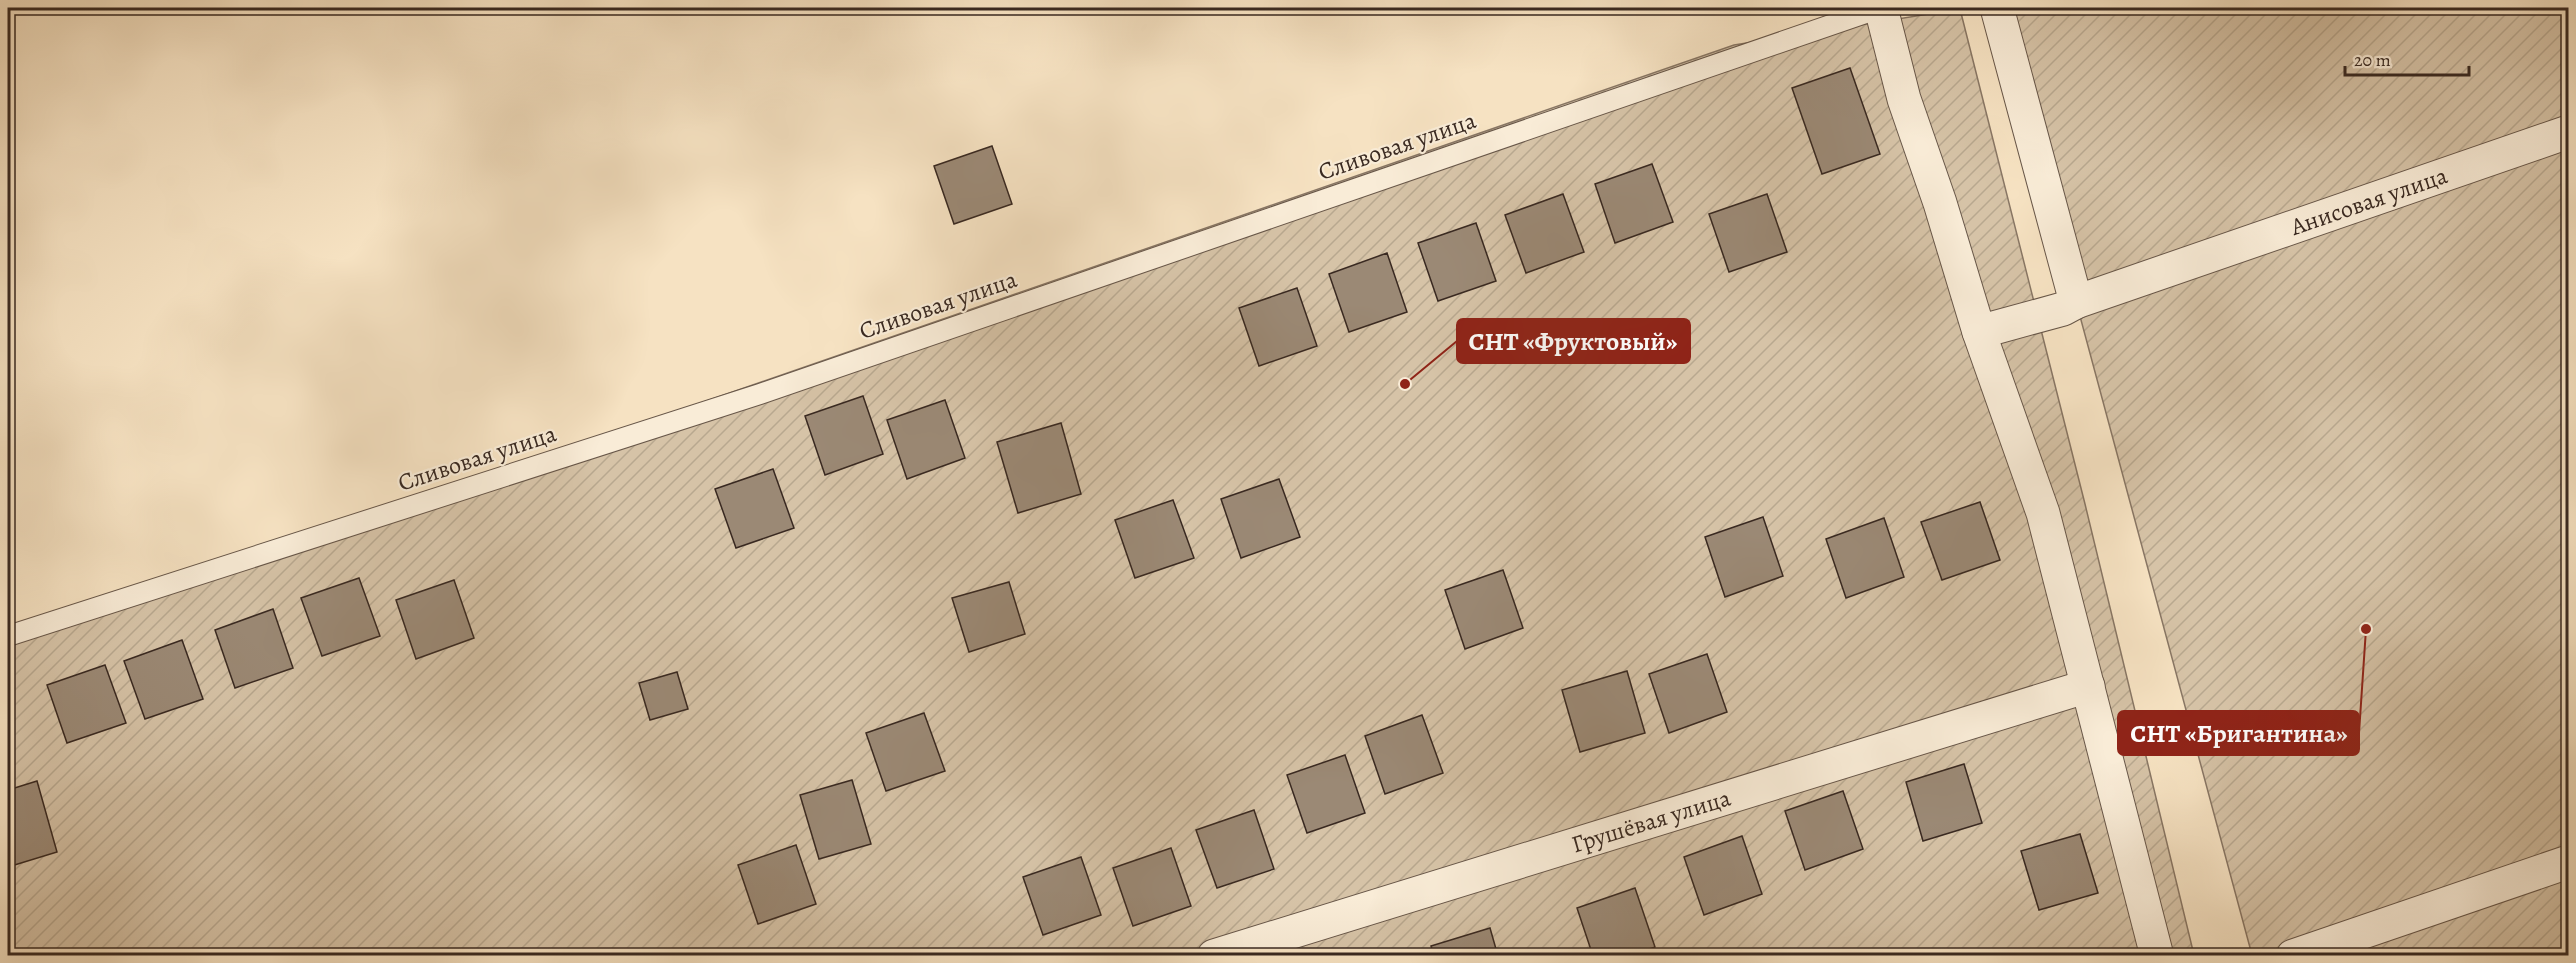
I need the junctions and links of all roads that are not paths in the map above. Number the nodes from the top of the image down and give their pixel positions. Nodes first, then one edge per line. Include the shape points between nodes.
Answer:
1 (1880, 8) edge
2 (1997, 8) edge
3 (2568, 132) edge
4 (2076, 302) junction
5 (1979, 332) junction
6 (8, 636) edge
7 (2088, 686) junction
8 (2568, 862) edge
9 (1214, 956) edge
10 (2157, 956) edge
11 (2293, 956) edge

1 - 5 street via 1904,99
1 - 6 lane, Сливовая улица via 759,394
2 - 4 street
3 - 4 street, Анисовая улица
4 - 5 street, Анисовая улица
5 - 7 street via 2043,513
7 - 9 street, Грушёвая улица
7 - 10 street
8 - 11 street

